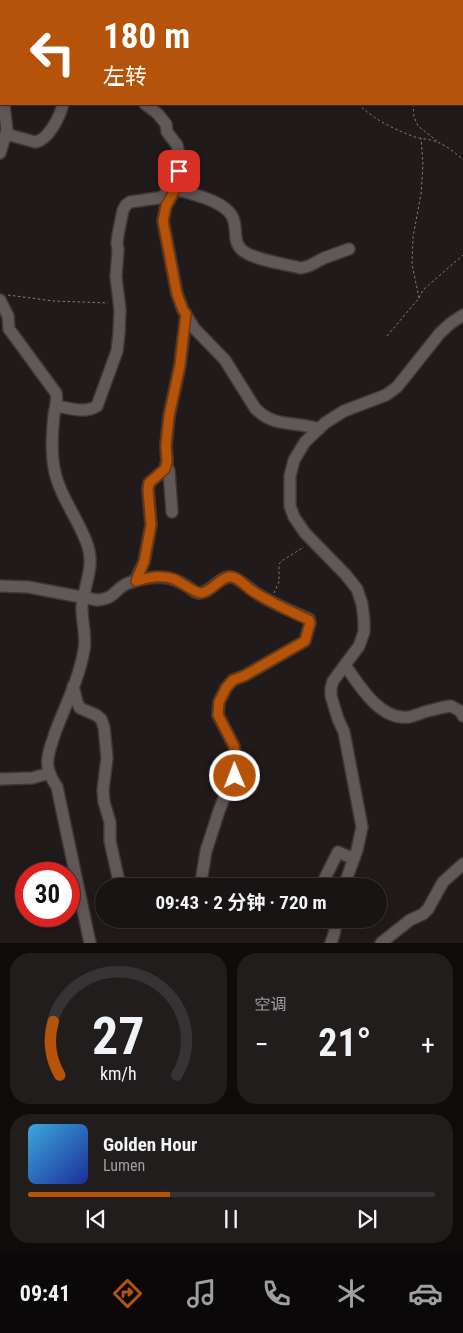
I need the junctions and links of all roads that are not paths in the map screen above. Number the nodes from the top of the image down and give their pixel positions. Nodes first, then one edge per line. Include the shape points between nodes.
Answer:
1 (4, 105) edge
2 (63, 105) edge
3 (146, 105) edge
4 (6, 134) junction
5 (0, 153) edge
6 (177, 185) junction
7 (349, 249) dead end
8 (4, 297) edge
9 (186, 314) junction
10 (463, 315) edge
11 (56, 406) junction
12 (319, 429) junction
13 (166, 464) junction
14 (172, 512) dead end
15 (136, 581) junction
16 (0, 586) edge
17 (84, 598) junction
18 (345, 665) junction
19 (73, 686) junction
20 (458, 707) edge
21 (463, 716) edge
22 (50, 773) junction
23 (0, 779) edge
24 (354, 859) junction
25 (463, 864) edge
26 (118, 877) dead end
27 (202, 878) edge
28 (325, 878) edge
29 (347, 878) edge
30 (335, 928) edge
31 (90, 943) edge
32 (331, 943) edge
33 (381, 943) edge

1 - 4 street
2 - 4 street via 56,123 39,142
3 - 6 street via 166,124 177,145
4 - 5 street
6 - 7 street via 221,205 230,213 237,244 250,256 301,268
6 - 9 street via 166,206 163,221 177,294
6 - 11 street via 163,196 130,202 124,210 117,243 117,351 97,406 91,410
8 - 11 street via 9,329 56,393
9 - 12 street via 194,328 225,360 261,415 271,421
9 - 13 street via 169,416
10 - 12 street via 440,333 397,387 344,411
11 - 17 street via 54,470 91,558
12 - 18 street via 305,442 294,460 290,476 290,506 299,526 357,589 362,604 364,632 359,646
13 - 14 street via 170,472
13 - 15 street via 165,469 149,483 151,525 144,562
15 - 17 street via 124,585 105,599
15 - 27 street via 164,576 200,593 227,577 234,577 260,596 310,623 305,641 233,680 219,702 218,715 234,746 236,768 206,851
16 - 17 street via 28,587
17 - 19 street via 84,652
18 - 20 street via 376,706 391,715 409,717 442,707
18 - 24 street via 333,681 331,696 344,732 362,827
19 - 22 street via 50,752 47,766
19 - 26 street via 80,708 96,715 104,726 104,802
20 - 21 street
22 - 23 street via 32,778
22 - 31 street via 57,787
24 - 28 street via 338,852
24 - 29 street
25 - 33 street via 443,882 424,914 410,920
30 - 32 street

